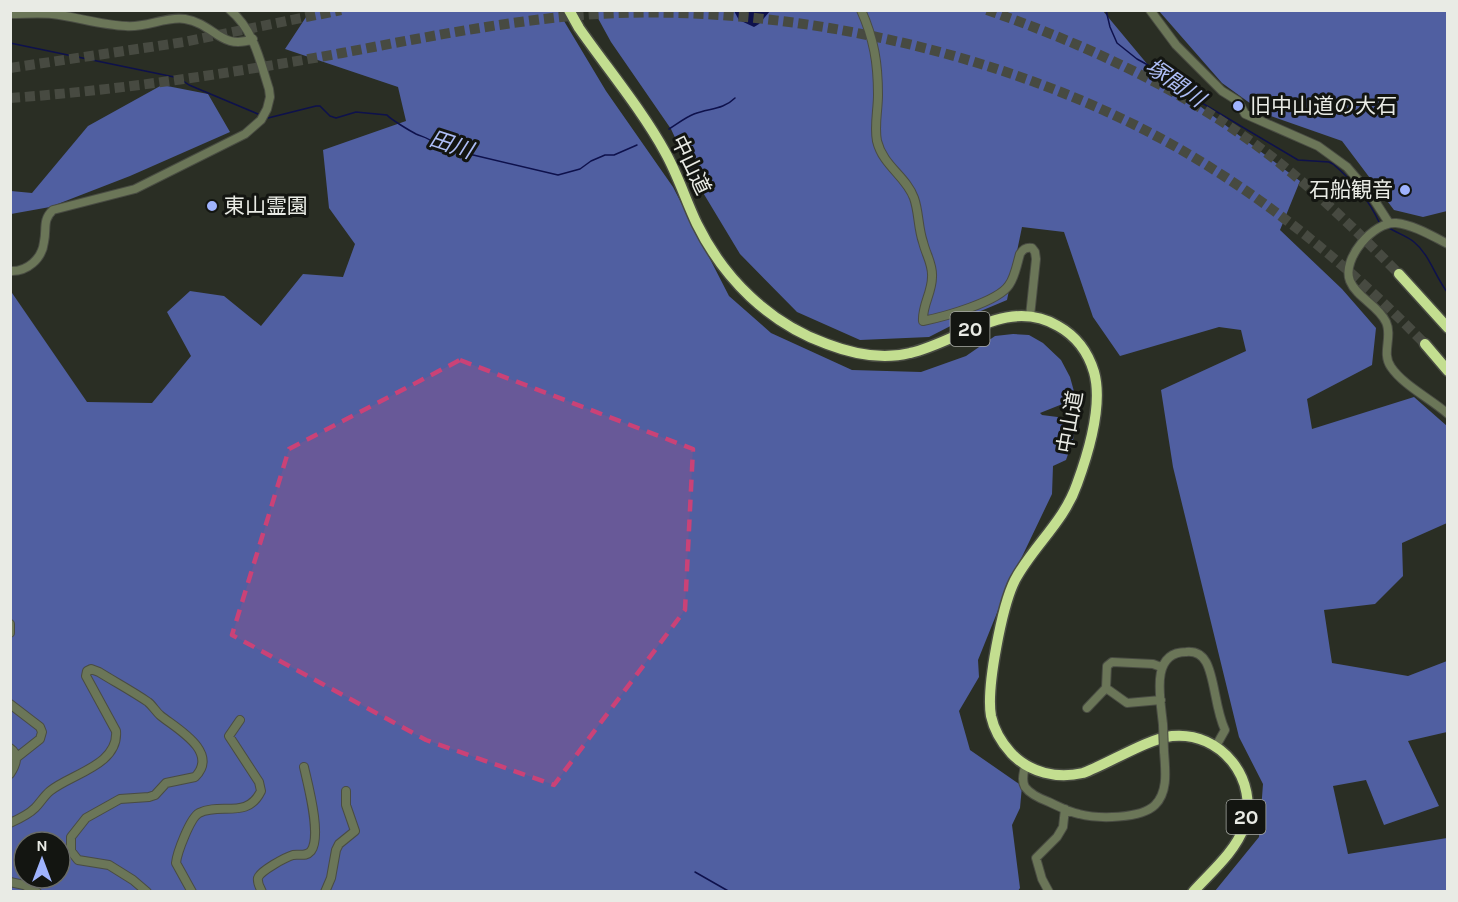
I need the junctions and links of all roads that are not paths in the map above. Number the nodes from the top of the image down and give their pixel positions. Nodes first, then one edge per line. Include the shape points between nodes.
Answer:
1 (230, 10) edge
2 (569, 10) edge
3 (861, 10) edge
4 (1150, 10) edge
5 (10, 14) edge
6 (253, 39) junction
7 (1389, 223) junction
8 (1448, 244) edge
9 (10, 271) edge
10 (1400, 274) tunnel mouth
11 (1030, 316) junction
12 (1448, 328) edge
13 (1425, 344) tunnel mouth
14 (1448, 371) edge
15 (1448, 414) edge
16 (10, 624) edge
17 (10, 633) edge
18 (1161, 667) junction
19 (1106, 688) junction
20 (1161, 700) junction
21 (10, 704) edge
22 (1087, 708) dead end
23 (240, 720) dead end
24 (1216, 746) junction
25 (10, 748) edge
26 (16, 758) junction
27 (1025, 765) junction
28 (304, 767) dead end
29 (10, 774) edge
30 (346, 791) dead end
31 (1065, 809) junction
32 (10, 823) edge
33 (10, 882) edge
34 (37, 891) edge
35 (147, 891) edge
36 (192, 891) edge
37 (261, 891) edge
38 (325, 891) edge
39 (1049, 891) edge
40 (1193, 891) edge

1 - 6 street
2 - 11 highway, 中山道 / 20 via 659,142 715,256 737,284 789,327 827,344 884,356 925,349 995,320
3 - 11 street via 875,47 879,145 888,164 913,194 932,267 923,321 946,316 1001,293 1008,286 1022,250 1027,248 1032,248 1036,259
4 - 7 street via 1176,45 1222,91 1238,101 1245,114 1318,146 1347,167
5 - 6 street via 51,14 126,26 185,19 202,24 231,44
6 - 9 street via 270,97 261,120 245,134 135,189 53,210 45,220 44,243 38,258 19,272
7 - 8 street
7 - 15 street via 1357,247 1348,265 1349,280 1385,319 1389,364
10 - 12 highway
11 - 27 highway, 中山道 / 20 via 1067,331 1083,348 1095,375 1098,394 1072,497 1016,579 1000,626 990,691 992,717 1002,742
13 - 14 highway
16 - 17 street
18 - 19 street via 1112,662 1107,666
18 - 20 street
18 - 24 street via 1176,653 1195,652 1203,657 1225,730
19 - 20 street via 1127,703
19 - 22 street
20 - 31 street, bridge via 1165,781 1157,804 1130,815 1097,817
21 - 26 street via 42,732 40,739
23 - 36 street via 229,736 261,790 252,803 238,809 209,810 192,820 176,863
24 - 27 highway, 中山道 / 20 via 1194,737 1166,737 1074,775 1053,775
24 - 40 highway, 中山道 / 20 via 1233,760 1243,778 1246,817 1232,849
25 - 26 street
26 - 29 street
27 - 31 street via 1022,780 1026,789
28 - 37 street via 316,821 311,852 293,855 261,872
30 - 38 street via 346,805 355,831 336,850
31 - 39 street via 1063,828 1036,858
32 - 35 street via 29,813 52,789 100,762 114,746 116,731 86,676 91,669 99,672 149,703 192,738 201,758 202,767 195,777 166,783 149,797 120,799 86,818 71,837 71,851 78,860 109,865
33 - 34 street

